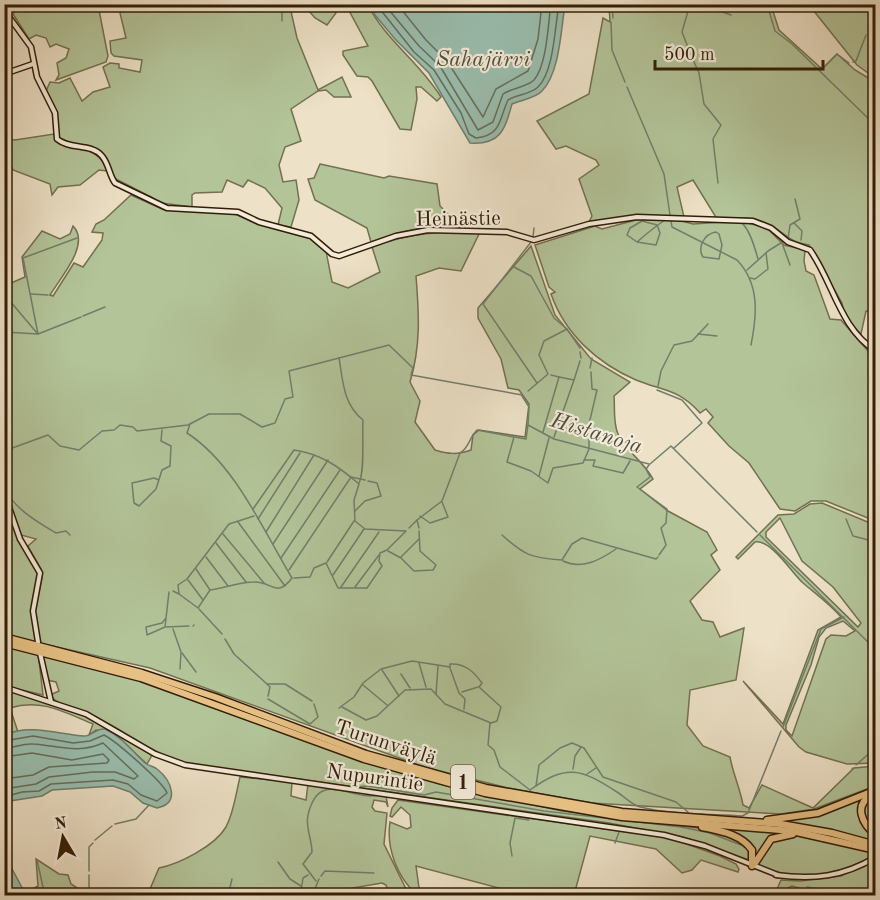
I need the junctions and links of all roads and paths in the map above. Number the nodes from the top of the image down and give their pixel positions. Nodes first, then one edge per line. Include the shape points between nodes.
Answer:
1 (4, 10) edge
2 (33, 64) junction
3 (4, 74) edge
4 (876, 351) edge
5 (4, 493) edge
6 (4, 638) edge
7 (38, 642) dead end
8 (4, 643) edge
9 (40, 653) dead end
10 (4, 687) edge
11 (46, 687) junction
12 (44, 699) junction
13 (51, 702) junction
14 (876, 792) edge
15 (752, 821) junction
16 (687, 823) junction
17 (807, 834) junction
18 (876, 835) edge
19 (876, 845) edge
20 (875, 855) edge
21 (752, 866) junction

1 - 2 street via 29,44
2 - 3 street
2 - 4 street, Heinästie via 55,113 57,139 98,153 115,183 162,207 235,211 311,236 339,256 396,236 428,230 507,232 536,240 589,224 637,217 753,221 810,250 840,304 845,321
5 - 7 street via 20,539 40,573 33,611
6 - 15 highway, Turunväylä / 1 via 142,673 366,754 486,788 622,812
8 - 16 highway, Turunväylä / 1 via 150,681 364,759 438,781 565,809
9 - 11 street
10 - 12 street, Nupurintie
11 - 12 street
11 - 13 street
12 - 13 street, Nupurintie
13 - 21 street, Nupurintie via 97,719 155,754 185,765 664,835 705,846
14 - 15 highway via 818,813
14 - 18 highway via 867,798 860,813
15 - 19 highway, Turunväylä / 1 via 809,828
16 - 17 highway, Turunväylä / 1
16 - 21 highway via 745,842 752,850
17 - 20 highway, Turunväylä / 1
17 - 21 highway via 771,839
20 - 21 street, Nupurintie via 855,868 825,877 800,879

